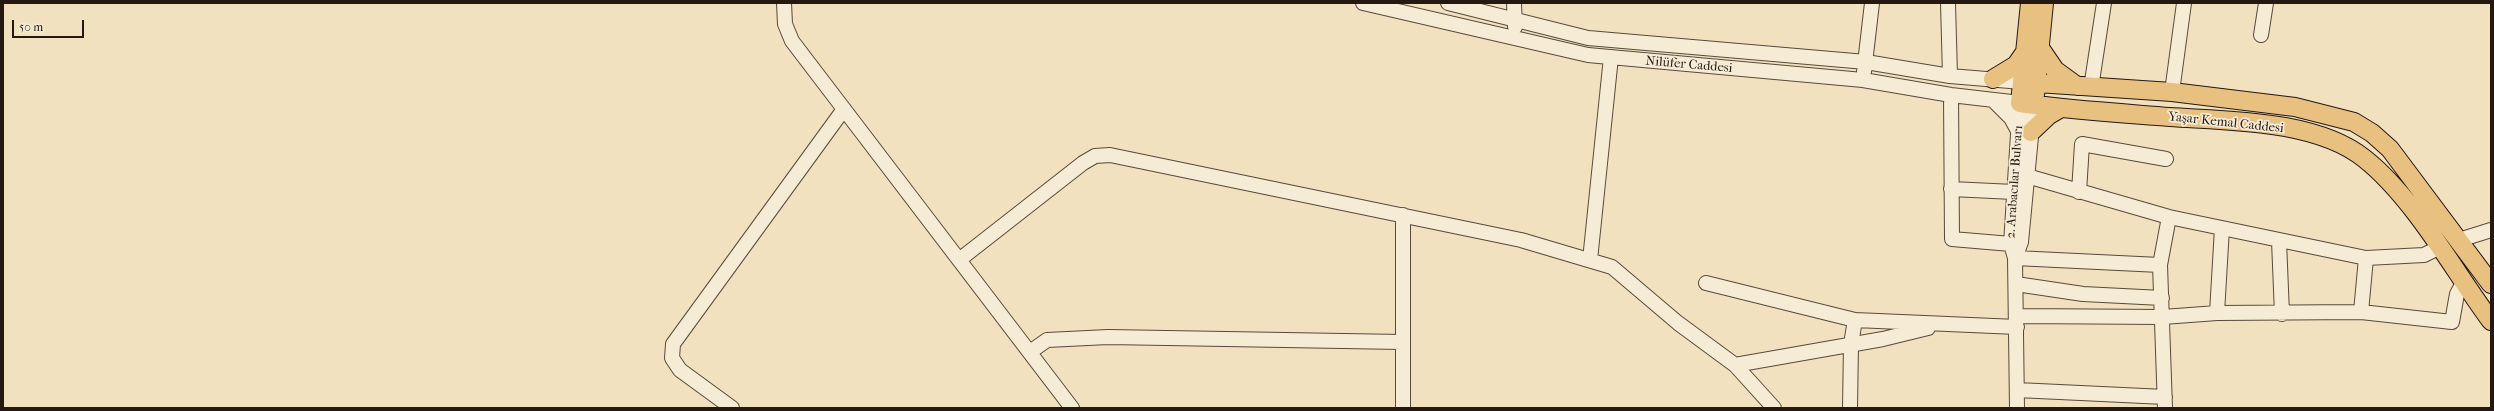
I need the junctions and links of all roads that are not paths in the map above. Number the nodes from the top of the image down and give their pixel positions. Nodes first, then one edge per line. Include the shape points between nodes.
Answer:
1 (784, 3) edge
2 (1363, 3) edge
3 (1448, 3) edge
4 (1514, 3) edge
5 (1872, 3) edge
6 (1948, 3) edge
7 (2030, 3) edge
8 (2044, 3) edge
9 (2104, 3) edge
10 (2184, 3) edge
11 (2266, 3) edge
12 (1515, 18) junction
13 (2261, 35) dead end
14 (1516, 38) junction
15 (2032, 50) junction
16 (1611, 57) junction
17 (1866, 62) junction
18 (1950, 76) junction
19 (1993, 79) junction
20 (1863, 80) junction
21 (2029, 82) junction
22 (2084, 88) junction
23 (2172, 92) junction
24 (1951, 95) junction
25 (1993, 100) junction
26 (2027, 104) junction
27 (2061, 108) junction
28 (844, 109) junction
29 (2024, 132) junction
30 (2166, 159) dead end
31 (2027, 176) junction
32 (1951, 189) junction
33 (2014, 192) junction
34 (2079, 192) junction
35 (1402, 216) junction
36 (2169, 217) junction
37 (2222, 228) junction
38 (2491, 230) edge
39 (2459, 240) junction
40 (2279, 241) junction
41 (2011, 244) junction
42 (2440, 247) junction
43 (2015, 258) junction
44 (2366, 258) junction
45 (958, 260) junction
46 (1590, 260) junction
47 (2160, 265) junction
48 (2464, 281) junction
49 (1706, 283) dead end
50 (2016, 284) junction
51 (2491, 284) edge
52 (2162, 298) junction
53 (2361, 312) junction
54 (2217, 314) junction
55 (2282, 314) junction
56 (2163, 317) junction
57 (1855, 320) junction
58 (2017, 321) junction
59 (2491, 321) edge
60 (1944, 324) junction
61 (1402, 342) junction
62 (1851, 344) junction
63 (1030, 352) junction
64 (1735, 365) junction
65 (2017, 390) junction
66 (2165, 403) edge
67 (732, 408) edge
68 (1072, 408) edge
69 (1403, 408) edge
70 (1774, 408) edge
71 (1850, 408) edge
72 (2017, 408) edge

1 - 28 street via 785,24 792,41
2 - 14 street, Nilüfer Caddesi
3 - 12 street
4 - 12 street
5 - 17 street
6 - 18 street
7 - 15 main road
8 - 15 main road
9 - 22 street
10 - 23 street
11 - 13 street
12 - 14 street
12 - 17 street via 1588,38
14 - 16 street, Nilüfer Caddesi via 1588,55
15 - 19 main road via 2016,65
15 - 21 main road, 2. Arabacılar Bulvarı
15 - 22 main road via 2055,70
16 - 20 street, Nilüfer Caddesi
16 - 46 street
17 - 18 street
17 - 20 street
18 - 19 street
19 - 21 street
20 - 24 street, Nilüfer Caddesi
21 - 22 main road, Yaşar Kemal Caddesi
21 - 26 main road, 2. Arabacılar Bulvarı
22 - 23 main road, Yaşar Kemal Caddesi
23 - 39 main road, Yaşar Kemal Caddesi via 2295,107 2354,122 2390,149
24 - 25 street, Nilüfer Caddesi
24 - 32 street
25 - 26 street, Nilüfer Caddesi
25 - 29 street
26 - 27 main road, Yaşar Kemal Caddesi
26 - 29 street, 2. Arabacılar Bulvarı
27 - 29 main road
27 - 42 main road, Yaşar Kemal Caddesi via 2243,122 2307,132 2329,139 2357,153 2378,171
28 - 45 street
28 - 67 street via 673,344 672,358 680,370
29 - 31 street
29 - 33 street, 2. Arabacılar Bulvarı
30 - 34 street via 2082,144
31 - 34 street
31 - 43 street via 2021,242
32 - 33 street
32 - 41 street via 1952,239
33 - 41 street, 2. Arabacılar Bulvarı
34 - 36 street
35 - 45 street via 1110,154 1095,156 1083,163
35 - 46 street via 1521,240
35 - 61 street
36 - 37 street
36 - 47 street
37 - 40 street
37 - 54 street
38 - 39 street
39 - 51 main road, Yaşar Kemal Caddesi
40 - 44 street
40 - 55 street
41 - 43 street, 2. Arabacılar Bulvarı
42 - 44 street via 2424,255
42 - 48 main road, Yaşar Kemal Caddesi
43 - 47 street
43 - 50 street, 2. Arabacılar Bulvarı
44 - 53 street
45 - 63 street
46 - 64 street via 1612,267 1678,323
47 - 52 street
48 - 53 street via 2457,294 2452,322
48 - 59 main road, Yaşar Kemal Caddesi
49 - 57 street
50 - 52 street via 2083,294
50 - 58 street, 2. Arabacılar Bulvarı
52 - 56 street
53 - 55 street
54 - 55 street
54 - 56 street
56 - 58 street
56 - 66 street
57 - 60 street
57 - 62 street
58 - 60 street
58 - 65 street, 2. Arabacılar Bulvarı
60 - 62 street
61 - 63 street via 1108,337 1047,340
61 - 69 street
62 - 64 street
62 - 71 street
63 - 68 street
64 - 70 street
65 - 66 street
65 - 72 street, 2. Arabacılar Bulvarı

